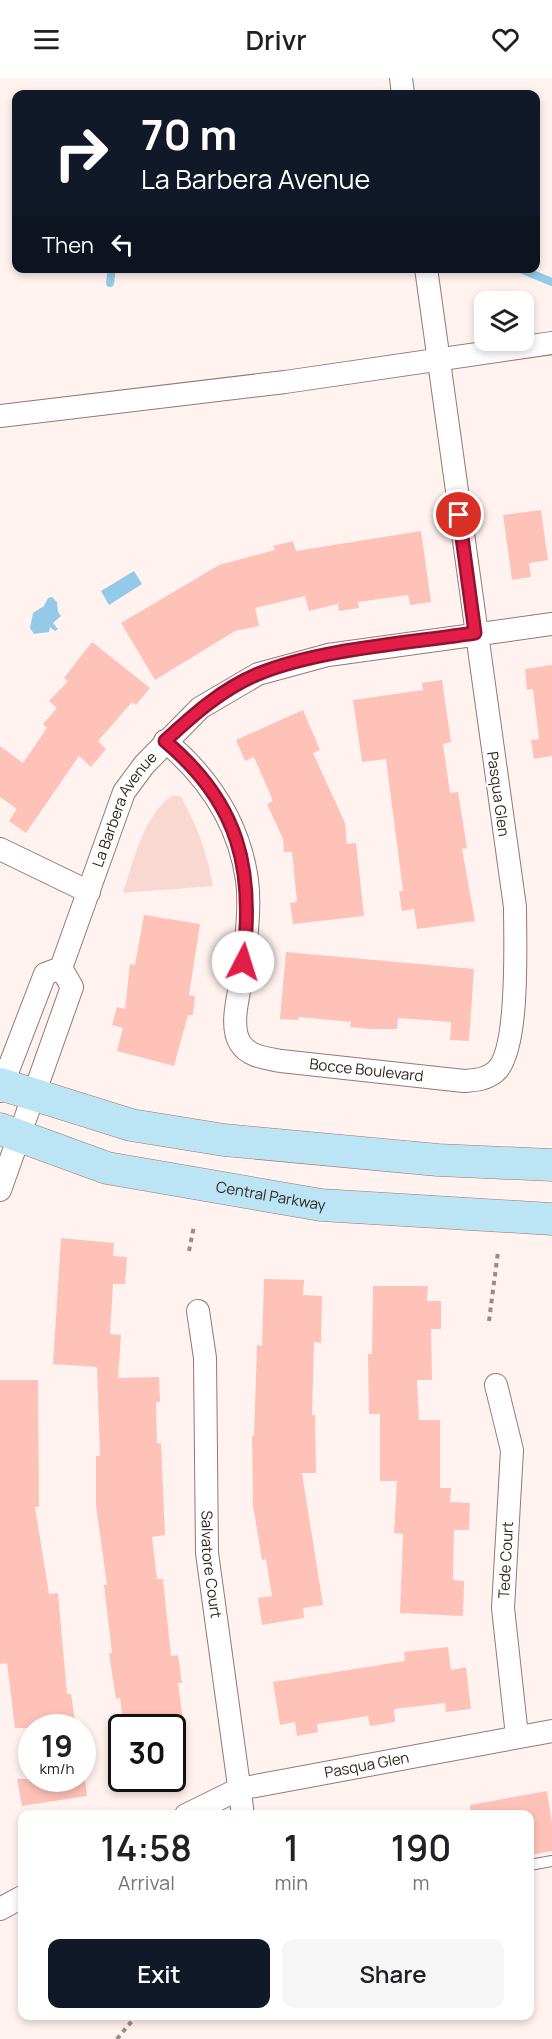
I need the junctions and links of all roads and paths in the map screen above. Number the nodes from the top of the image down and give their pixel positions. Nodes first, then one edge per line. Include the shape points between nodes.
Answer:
1 (427, 273) edge
2 (552, 343) edge
3 (438, 360) junction
4 (0, 416) edge
5 (552, 624) edge
6 (475, 633) junction
7 (165, 741) junction
8 (0, 849) edge
9 (88, 892) junction
10 (61, 968) junction
11 (496, 1072) joint
12 (1, 1087) edge
13 (19, 1121) edge
14 (552, 1165) edge
15 (0, 1190) edge
16 (552, 1220) edge
17 (194, 1226) dead end
18 (189, 1251) dead end
19 (498, 1252) dead end
20 (198, 1311) dead end
21 (489, 1321) dead end
22 (496, 1385) dead end
23 (552, 1731) edge
24 (517, 1736) junction
25 (239, 1789) junction
26 (196, 1810) edge
27 (242, 1810) edge
28 (552, 1861) edge
29 (534, 1864) edge
30 (18, 1900) edge
31 (0, 1909) edge
32 (133, 2020) edge
33 (117, 2039) edge

1 - 3 street, Pasqua Glen
2 - 3 street
3 - 4 street via 88,408
3 - 6 street, Pasqua Glen
5 - 6 street, La Barbera Avenue
6 - 7 street, La Barbera Avenue via 328,655 258,674 200,708
6 - 11 street, Pasqua Glen via 515,907 514,1004 507,1049
7 - 9 street, La Barbera Avenue via 124,792
7 - 11 street, Bocce Boulevard via 190,761 219,800 236,838 247,880 246,942 235,1021 240,1042 252,1055 464,1081 481,1080
8 - 9 street
9 - 10 street, La Barbera Avenue
10 - 12 street, La Barbera Avenue via 45,974
10 - 13 street via 72,987
12 - 13 main road, Central Parkway
13 - 14 main road, Central Parkway via 130,1125 224,1140 438,1160
13 - 15 street
13 - 16 main road, Central Parkway via 107,1168 321,1205
17 - 18 path
19 - 21 path
20 - 25 street, Salvatore Court via 206,1358 207,1553
22 - 24 street, Tede Court via 512,1450 503,1608
23 - 24 street, Pasqua Glen
24 - 25 street, Pasqua Glen
25 - 26 street, Pasqua Glen
25 - 27 street, Salvatore Court
28 - 29 lane
30 - 31 street
32 - 33 path

